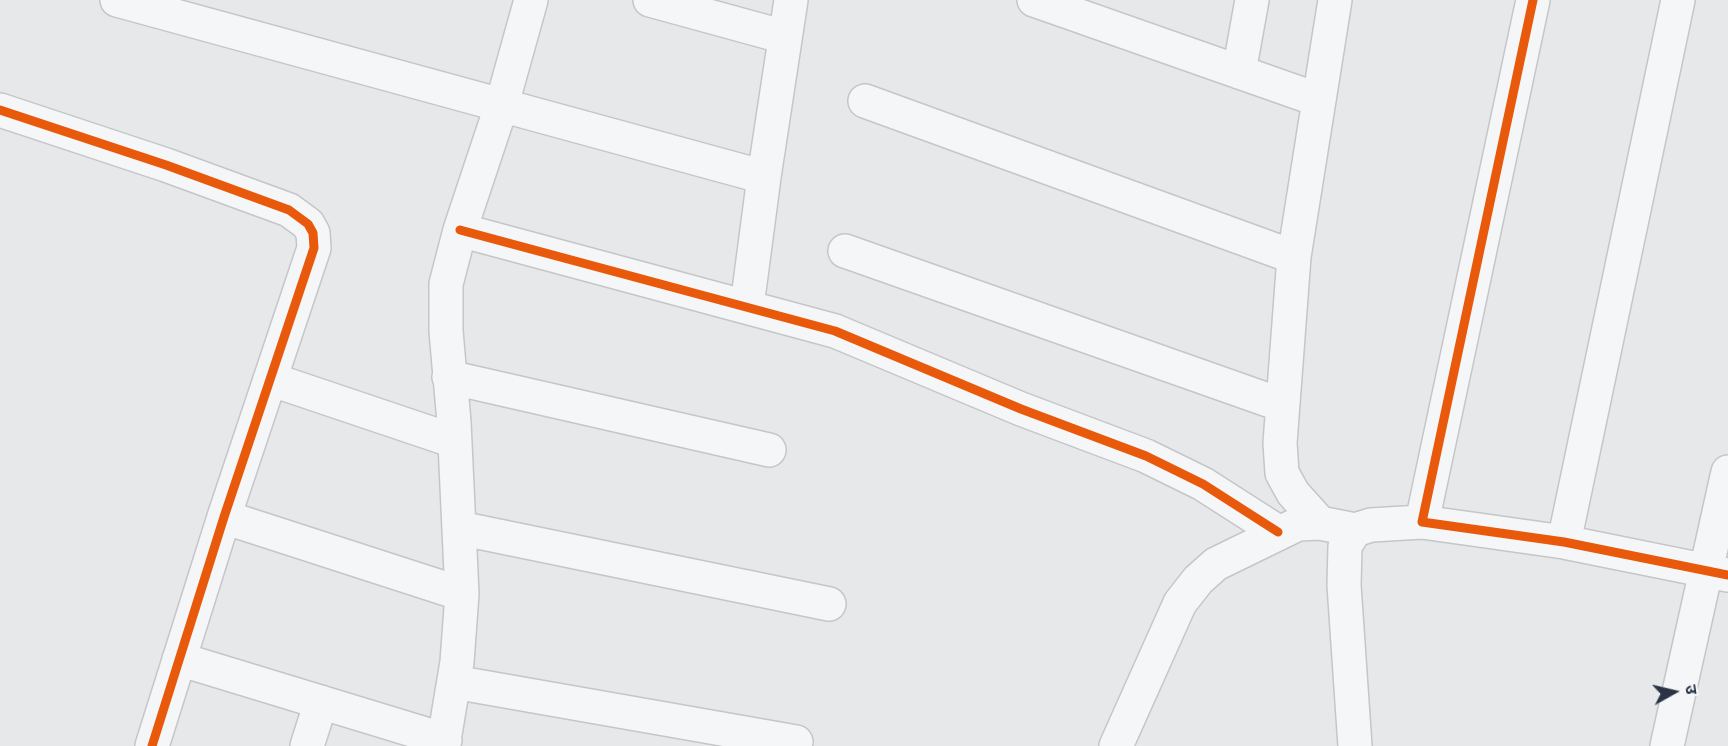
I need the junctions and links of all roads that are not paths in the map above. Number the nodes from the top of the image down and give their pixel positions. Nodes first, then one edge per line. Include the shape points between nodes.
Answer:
1 (117, 0) edge
2 (531, 0) edge
3 (650, 0) edge
4 (791, 0) edge
5 (1034, 0) edge
6 (1252, 0) edge
7 (1335, 0) edge
8 (1533, 0) edge
9 (1678, 0) edge
10 (1097, 11) edge
11 (785, 37) junction
12 (1239, 72) junction
13 (1319, 100) junction
14 (865, 101) dead end
15 (502, 104) junction
16 (0, 110) edge
17 (764, 177) junction
18 (460, 230) junction
19 (845, 251) dead end
20 (1294, 257) junction
21 (747, 306) junction
22 (449, 377) junction
23 (270, 379) junction
24 (1282, 405) junction
25 (454, 441) junction
26 (769, 450) dead end
27 (1728, 472) edge
28 (224, 517) junction
29 (1422, 522) junction
30 (1320, 523) junction
31 (459, 528) junction
32 (1355, 530) junction
33 (1278, 532) junction
34 (1564, 542) junction
35 (1718, 572) edge
36 (462, 594) junction
37 (829, 604) dead end
38 (179, 658) junction
39 (454, 681) junction
40 (321, 702) junction
41 (796, 742) dead end
42 (444, 743) edge
43 (152, 746) edge
44 (307, 746) edge
45 (1116, 746) edge
46 (1355, 746) edge
47 (1667, 746) edge

1 - 15 street
2 - 15 street
3 - 11 street
4 - 11 street
5 - 10 street
6 - 12 street
7 - 13 street
8 - 29 street
9 - 34 street
10 - 12 street
11 - 17 street
12 - 13 street
13 - 20 street
14 - 20 street
15 - 17 street
15 - 18 street
16 - 23 street via 289,210 308,224 314,248
17 - 21 street
18 - 21 street
18 - 22 street via 446,284
19 - 24 street
20 - 24 street
21 - 33 street via 835,332 1021,410 1146,456 1203,484
22 - 25 street
22 - 26 street
23 - 25 street
23 - 28 street
24 - 30 street via 1282,473 1293,493
25 - 31 street
27 - 35 street
28 - 36 street
28 - 38 street
29 - 32 street via 1371,525
29 - 34 street
30 - 32 street
30 - 33 street via 1298,524
31 - 36 street
31 - 37 street
32 - 46 street via 1345,546 1344,585
33 - 45 street via 1216,564 1180,603
34 - 35 street
35 - 47 street
36 - 39 street
38 - 40 street
38 - 43 street
39 - 41 street
39 - 42 street
40 - 42 street
40 - 44 street

